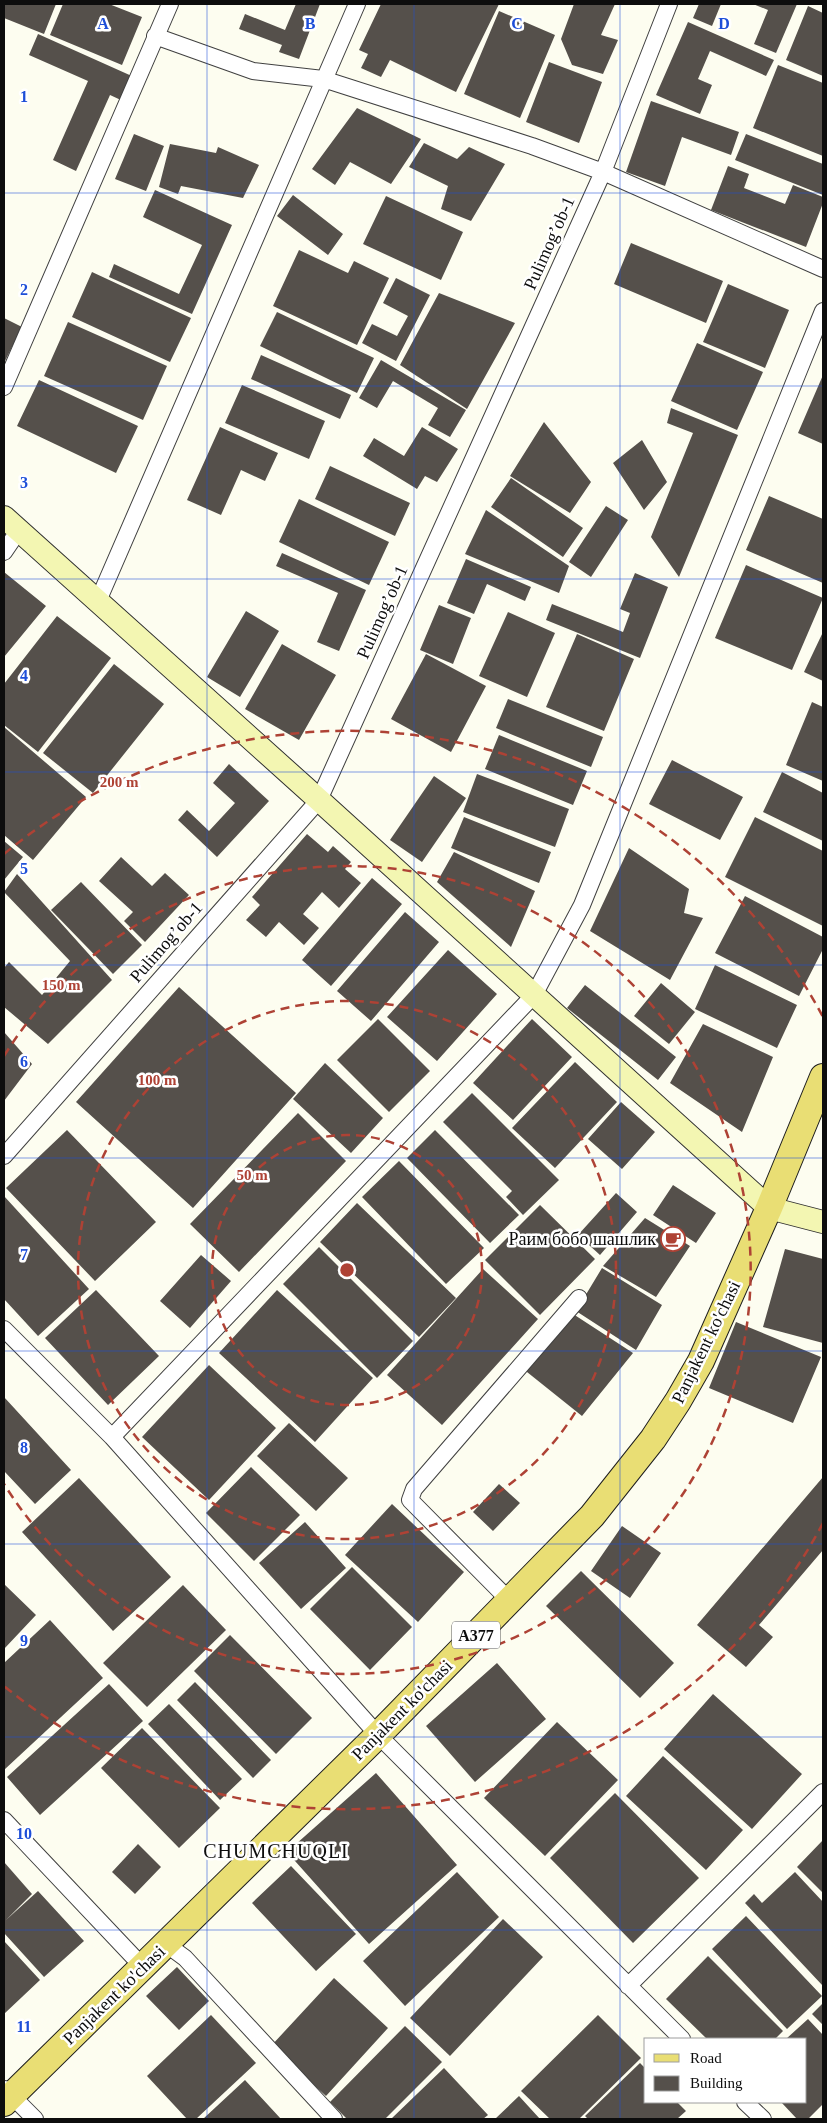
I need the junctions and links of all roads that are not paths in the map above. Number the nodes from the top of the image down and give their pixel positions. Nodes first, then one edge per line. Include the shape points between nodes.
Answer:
1 (170, 4) edge
2 (357, 4) edge
3 (669, 4) edge
4 (155, 36) junction
5 (323, 79) junction
6 (603, 172) junction
7 (823, 269) edge
8 (823, 311) edge
9 (4, 387) edge
10 (11, 524) edge
11 (4, 552) edge
12 (98, 601) junction
13 (319, 800) junction
14 (534, 995) junction
15 (823, 1077) edge
16 (4, 1156) edge
17 (769, 1208) junction
18 (823, 1222) edge
19 (579, 1298) dead end
20 (4, 1329) edge
21 (112, 1437) junction
22 (510, 1601) junction
23 (378, 1735) junction
24 (823, 1792) edge
25 (4, 1820) edge
26 (166, 1944) junction
27 (142, 1967) junction
28 (628, 1986) junction
29 (681, 2038) edge
30 (6, 2096) edge
31 (746, 2103) edge
32 (35, 2119) edge
33 (334, 2119) edge
34 (763, 2119) edge

1 - 4 street
2 - 5 street
3 - 6 street, Pulimog’ob-1
4 - 5 street via 253,71
4 - 9 street
5 - 6 street
5 - 12 street
6 - 7 street
6 - 13 street, Pulimog’ob-1
8 - 14 street via 582,905
10 - 11 street
10 - 12 street
12 - 13 street
13 - 14 street
13 - 16 street, Pulimog’ob-1
14 - 17 street
14 - 21 street
15 - 17 main road, Panjakent ko'chasi / A377
17 - 18 street
17 - 22 main road, Panjakent ko'chasi / A377 via 700,1361 673,1408 624,1478 592,1516
19 - 22 street via 414,1489 410,1500
20 - 21 street
21 - 23 street
22 - 23 main road, Panjakent ko'chasi / A377
23 - 26 main road, Panjakent ko'chasi / A377
23 - 28 street
24 - 28 street
25 - 27 street
26 - 27 main road, Panjakent ko'chasi / A377
26 - 33 street via 185,1958
27 - 30 main road, Panjakent ko'chasi / A377
28 - 29 street
30 - 32 street
31 - 34 street

